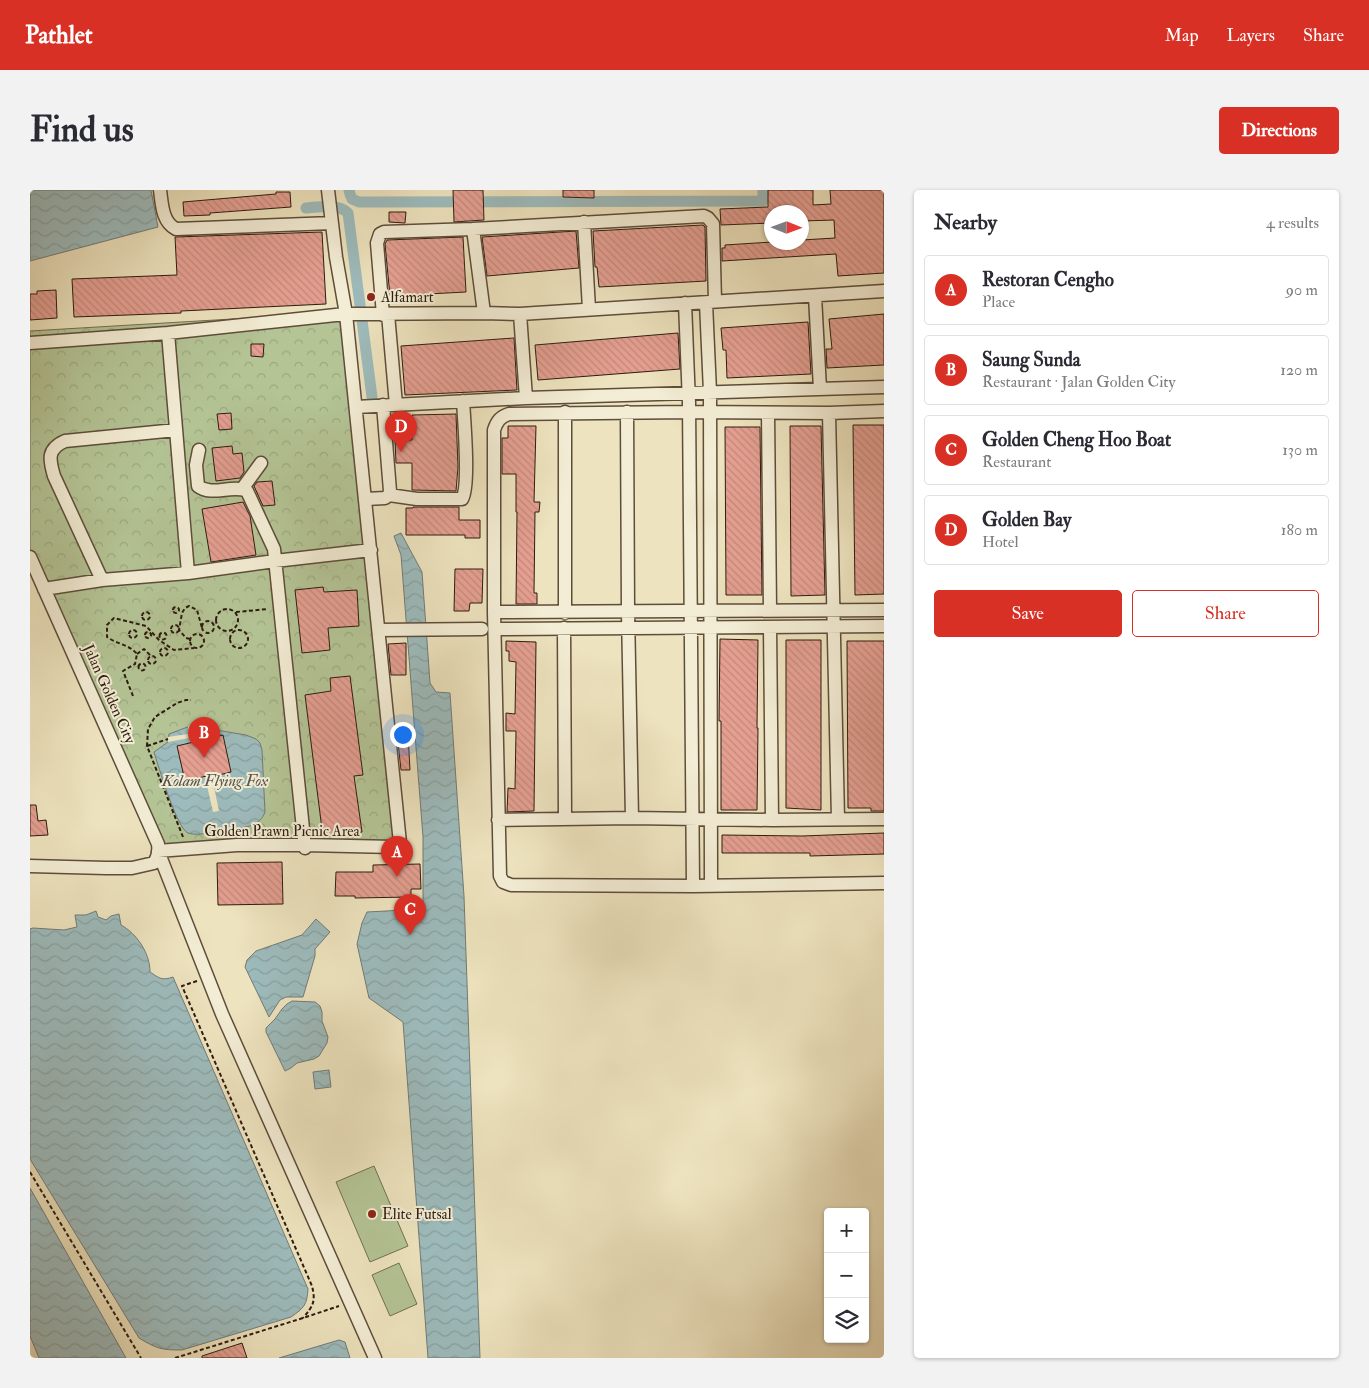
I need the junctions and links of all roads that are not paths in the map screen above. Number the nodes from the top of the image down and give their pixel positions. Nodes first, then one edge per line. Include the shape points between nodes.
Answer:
1 (160, 190) edge
2 (329, 195) edge
3 (332, 222) junction
4 (584, 222) junction
5 (473, 229) junction
6 (884, 291) edge
7 (815, 296) junction
8 (711, 302) junction
9 (685, 303) junction
10 (589, 309) junction
11 (484, 313) junction
12 (351, 314) junction
13 (383, 314) junction
14 (520, 314) junction
15 (168, 333) junction
16 (30, 343) edge
17 (884, 387) edge
18 (820, 389) junction
19 (688, 392) junction
20 (710, 392) junction
21 (526, 398) junction
22 (463, 401) junction
23 (390, 405) junction
24 (356, 407) junction
25 (884, 411) edge
26 (565, 412) junction
27 (627, 412) junction
28 (689, 412) junction
29 (710, 412) junction
30 (768, 412) junction
31 (830, 413) junction
32 (176, 430) junction
33 (198, 450) dead end
34 (261, 463) dead end
35 (242, 489) junction
36 (389, 495) junction
37 (366, 499) junction
38 (710, 512) junction
39 (689, 513) junction
40 (371, 550) junction
41 (276, 561) junction
42 (31, 563) edge
43 (188, 573) junction
44 (102, 580) junction
45 (44, 589) junction
46 (770, 610) junction
47 (834, 610) junction
48 (884, 610) edge
49 (690, 611) junction
50 (710, 611) junction
51 (494, 612) junction
52 (628, 612) junction
53 (565, 613) junction
54 (833, 626) junction
55 (884, 626) edge
56 (690, 627) junction
57 (711, 627) junction
58 (770, 627) junction
59 (564, 628) junction
60 (629, 628) junction
61 (488, 629) junction
62 (379, 630) junction
63 (691, 723) junction
64 (711, 723) junction
65 (632, 818) junction
66 (565, 819) junction
67 (692, 819) junction
68 (838, 819) junction
69 (884, 819) edge
70 (498, 820) junction
71 (711, 820) junction
72 (772, 820) junction
73 (305, 846) junction
74 (158, 848) junction
75 (30, 866) edge
76 (884, 884) edge
77 (711, 885) junction
78 (693, 886) junction
79 (375, 1358) edge

1 - 3 street via 166,220 176,229
2 - 3 street
3 - 12 street via 336,257
4 - 5 street
4 - 8 street via 708,218 713,224
4 - 10 street
5 - 11 street
5 - 13 street via 380,234 377,243
6 - 7 street
7 - 8 street
7 - 18 street
8 - 9 street
8 - 20 street
9 - 10 street
9 - 19 street
10 - 14 street
11 - 13 street
11 - 14 street
12 - 13 street
12 - 15 street
12 - 24 street
13 - 23 street
14 - 21 street
15 - 16 street
15 - 32 street
17 - 18 street
18 - 20 street
19 - 20 street
19 - 21 street
19 - 28 street
20 - 29 street
21 - 22 street
22 - 23 street
22 - 36 street via 465,461 462,499 417,500
23 - 24 street
23 - 36 street
24 - 37 street
25 - 31 street
26 - 27 street
26 - 51 street via 509,414 497,421 494,430
26 - 53 street
27 - 28 street
27 - 52 street
28 - 29 street
28 - 39 street
29 - 30 street
29 - 38 street
30 - 31 street
30 - 46 street
31 - 47 street
32 - 43 street
32 - 44 street via 65,441 56,445 51,453 54,476
33 - 35 street via 198,486 208,491
34 - 35 street
35 - 41 street via 247,491 263,523
36 - 37 street
37 - 40 street
38 - 39 street
38 - 50 street
39 - 49 street
40 - 41 street
40 - 62 street
41 - 43 street
41 - 73 street
42 - 45 street, Jalan Golden City
43 - 44 street
44 - 45 street
45 - 74 street, Jalan Golden City
46 - 47 street
46 - 50 street
47 - 48 street
47 - 54 street
49 - 50 street
49 - 52 street
49 - 56 street
50 - 57 street
51 - 53 street
51 - 61 street
52 - 53 street
52 - 60 street
54 - 55 street
54 - 58 street
54 - 68 street
56 - 57 street
56 - 60 street
56 - 63 street
57 - 58 street
57 - 64 street
58 - 72 street
59 - 60 street
59 - 61 street
59 - 66 street
60 - 65 street
61 - 62 street
61 - 70 street
62 - 73 street, Golden Prawn Picnic Area via 400,839 398,845
63 - 64 street
63 - 67 street
64 - 71 street
65 - 66 street
65 - 67 street
66 - 70 street
67 - 71 street
67 - 78 street
68 - 69 street
68 - 72 street
70 - 78 street via 500,876 503,882 511,885
71 - 72 street
71 - 77 street
73 - 74 street, Golden Prawn Picnic Area
74 - 75 street via 154,863 132,868
74 - 79 street, Jalan Golden City via 226,1023
76 - 77 street
77 - 78 street

